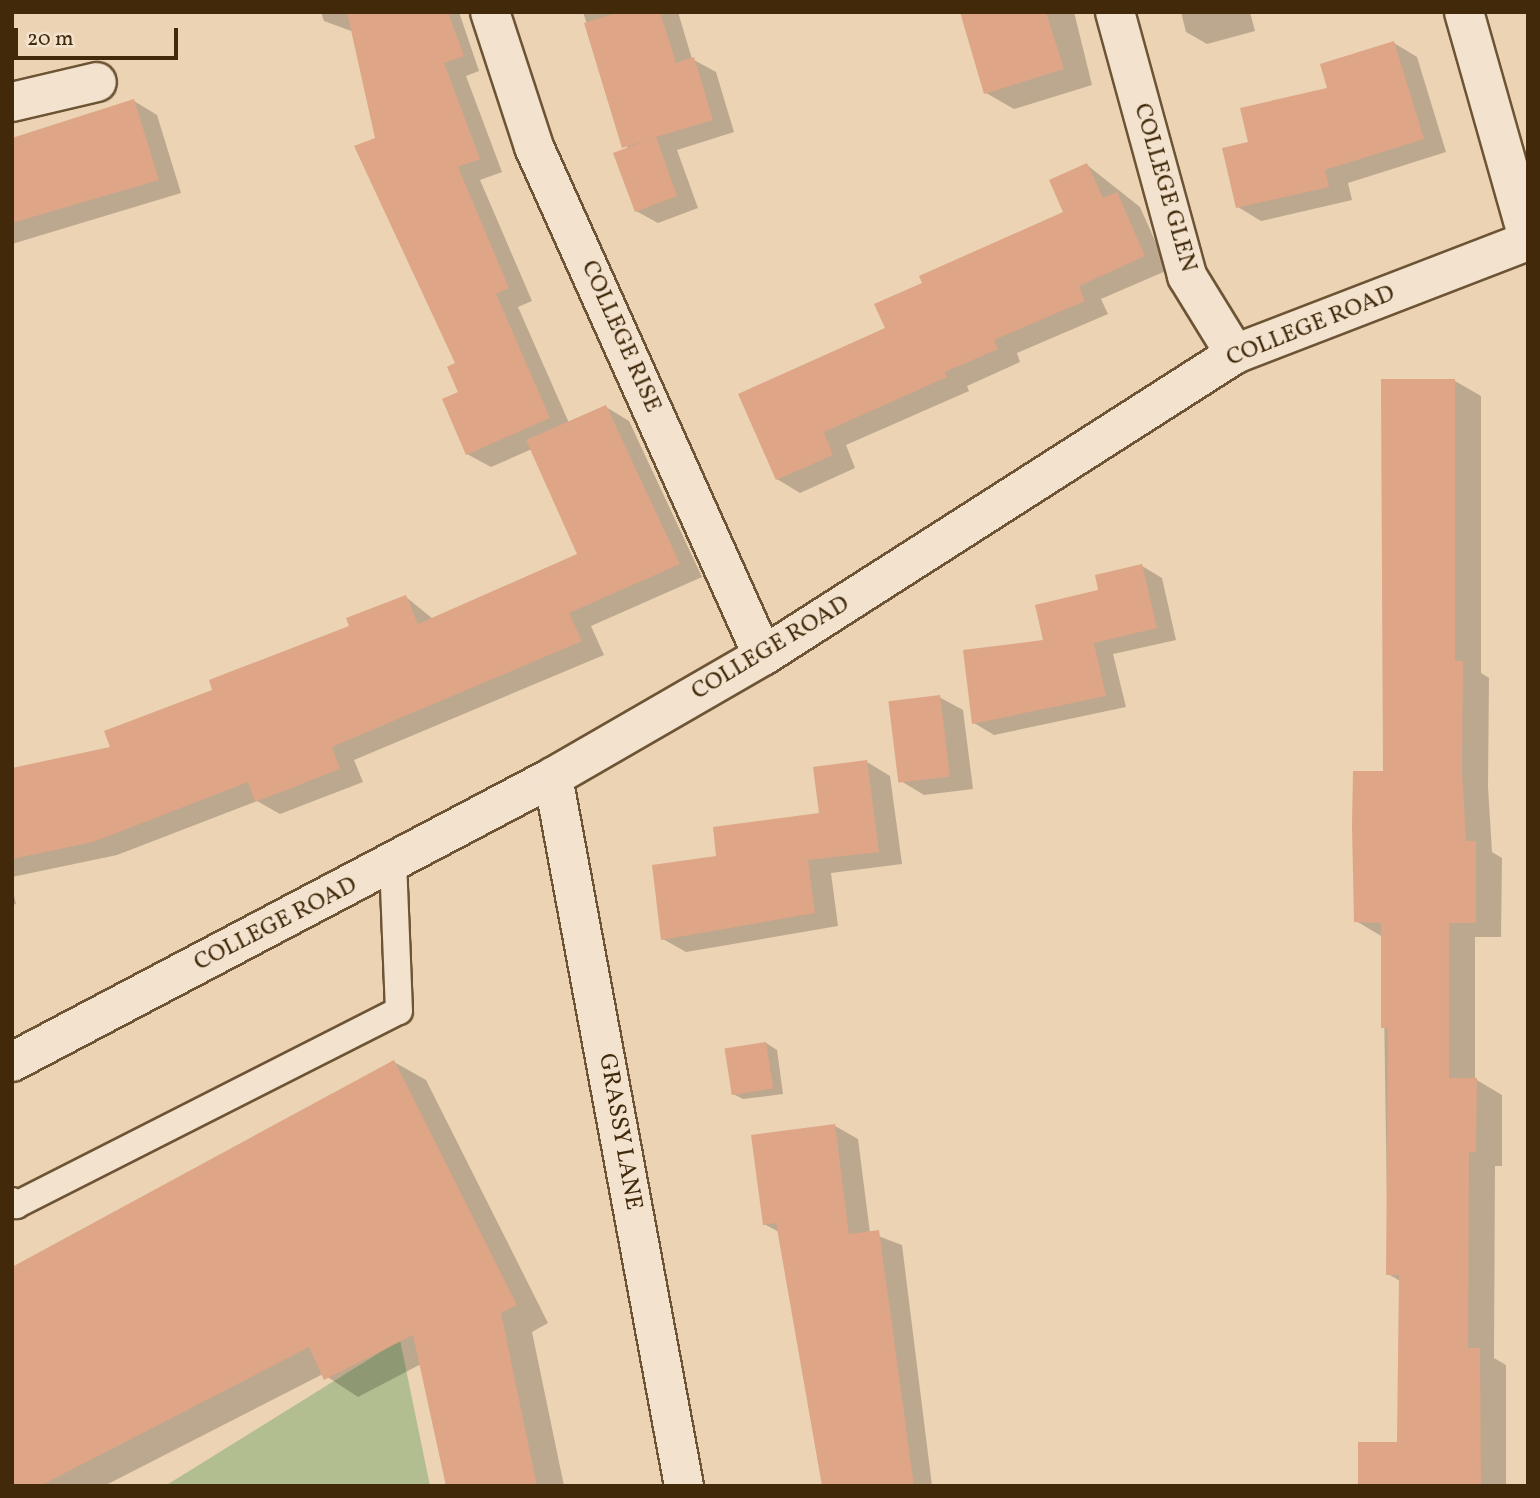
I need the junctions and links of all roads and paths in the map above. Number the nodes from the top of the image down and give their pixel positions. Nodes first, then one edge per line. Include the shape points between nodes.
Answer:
1 (490, 12) edge
2 (1115, 12) edge
3 (1464, 12) edge
4 (97, 82) dead end
5 (12, 102) edge
6 (1528, 239) edge
7 (1235, 354) junction
8 (763, 656) junction
9 (553, 777) junction
10 (393, 863) junction
11 (12, 1062) edge
12 (12, 1201) edge
13 (684, 1486) edge

1 - 8 street, COLLEGE RISE via 534,147
2 - 7 street, COLLEGE GLEN via 1188,276
3 - 6 street
4 - 5 street
6 - 7 street, COLLEGE ROAD
7 - 8 street, COLLEGE ROAD
8 - 9 street, COLLEGE ROAD
9 - 10 street, COLLEGE ROAD
9 - 13 street, GRASSY LANE
10 - 11 street, COLLEGE ROAD
10 - 12 lane via 399,1011 16,1205

